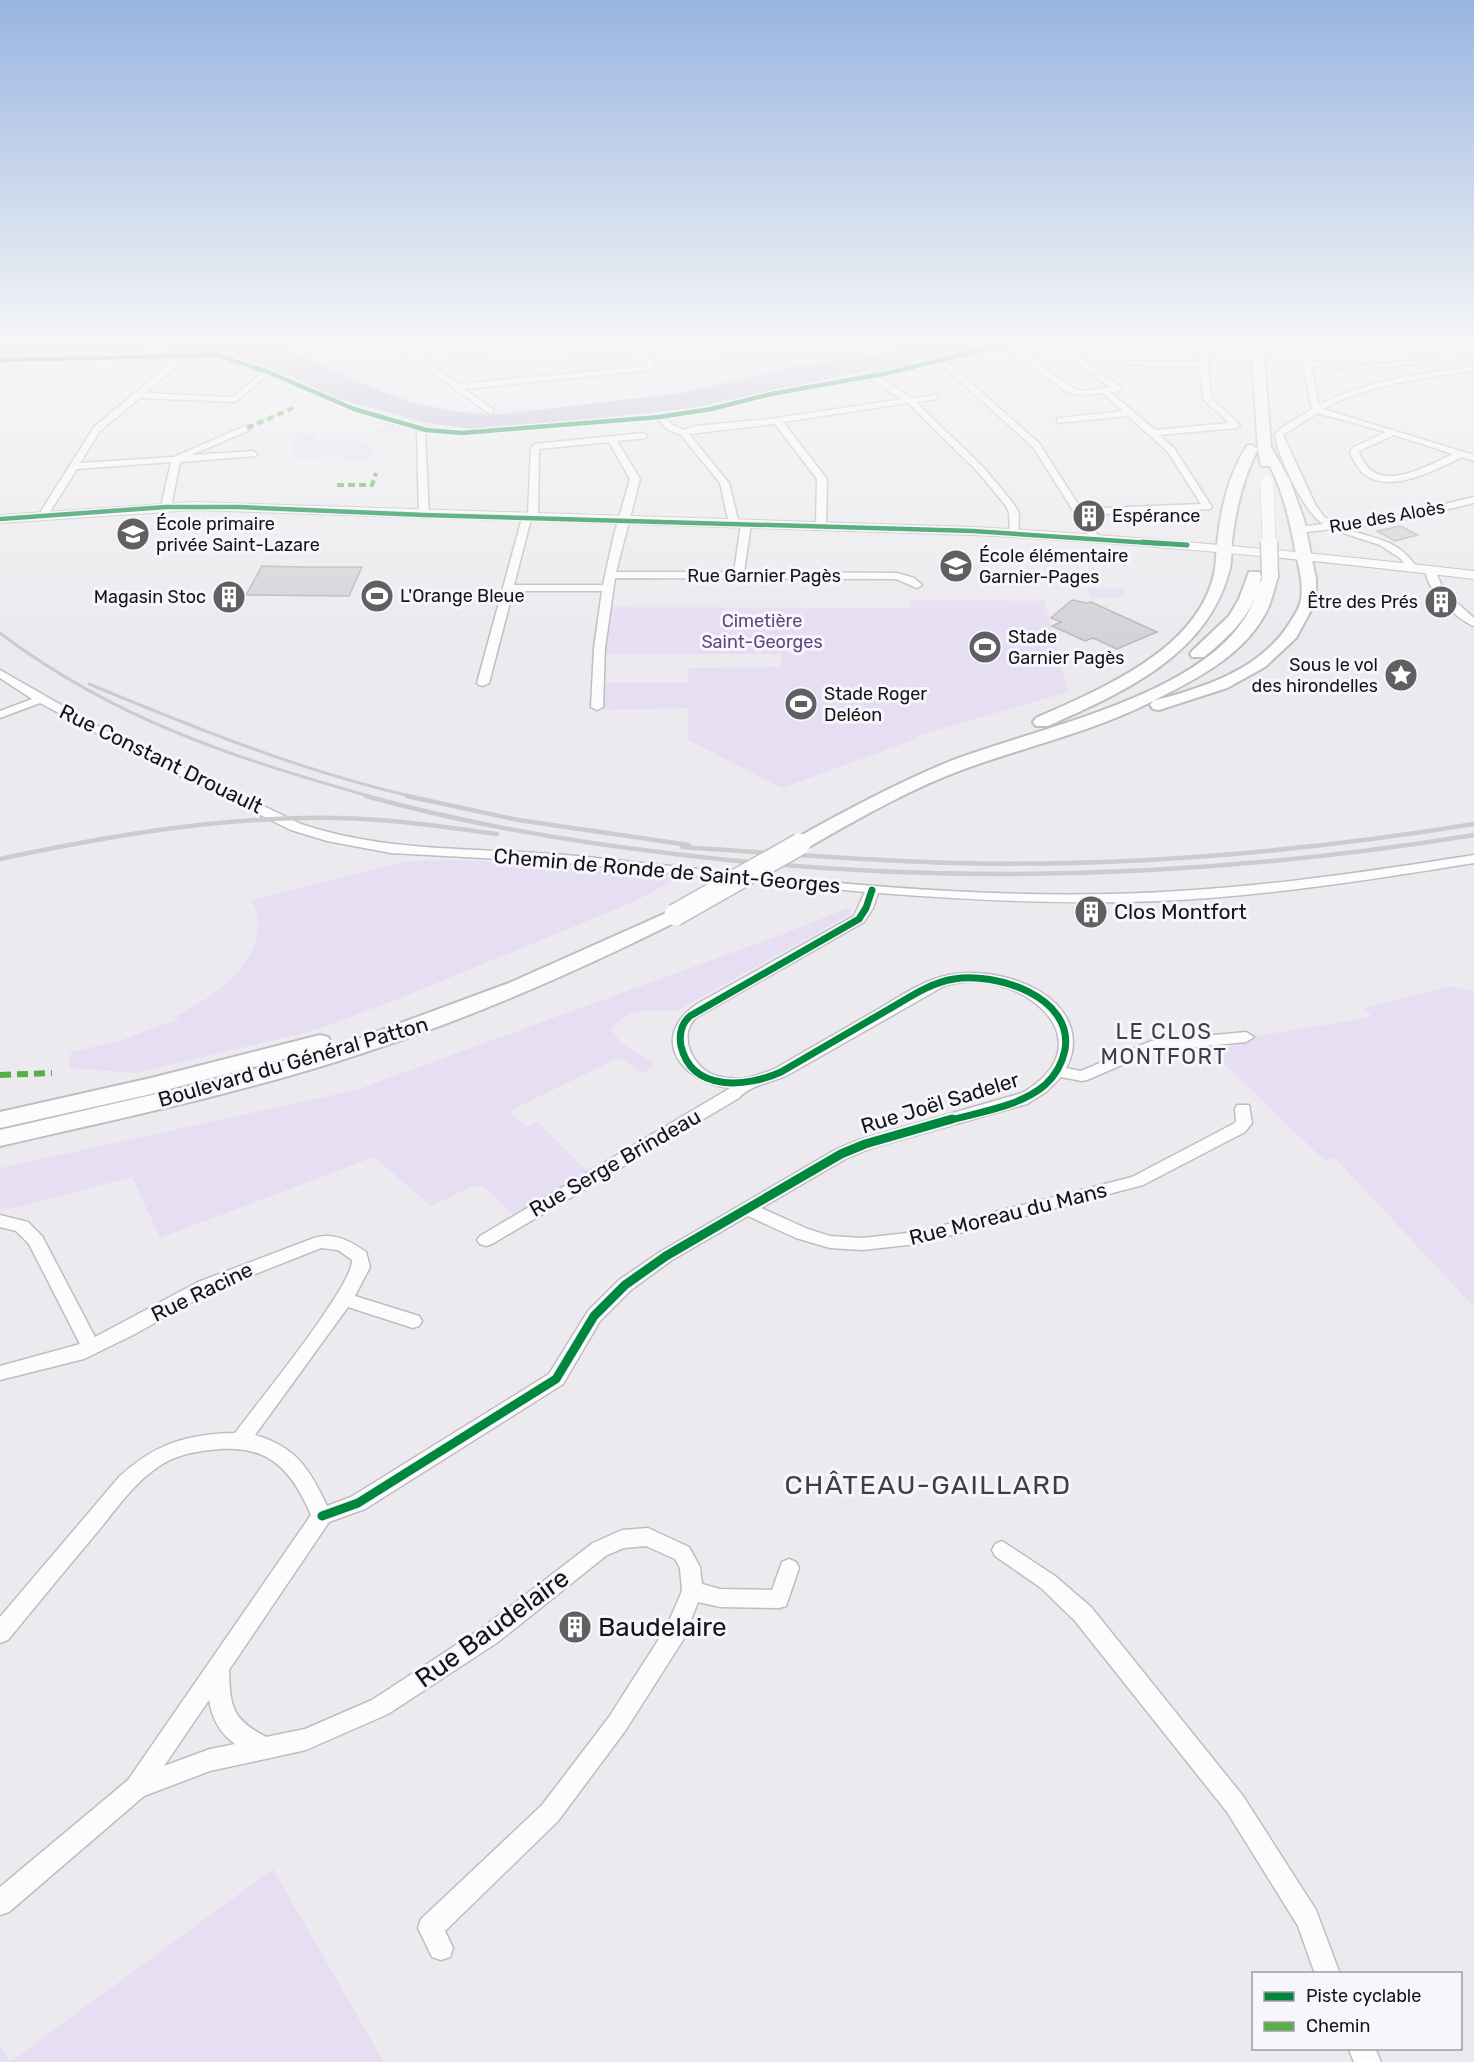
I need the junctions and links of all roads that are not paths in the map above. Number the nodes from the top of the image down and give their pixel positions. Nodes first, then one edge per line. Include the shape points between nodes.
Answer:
1 (90, 440) edge
2 (219, 440) edge
3 (421, 440) edge
4 (599, 440) edge
5 (612, 440) edge
6 (690, 440) edge
7 (792, 440) edge
8 (950, 440) edge
9 (1031, 440) edge
10 (1162, 440) edge
11 (1258, 440) edge
12 (1259, 440) edge
13 (1280, 440) edge
14 (1376, 440) edge
15 (1418, 440) edge
16 (1259, 448) junction
17 (253, 454) dead end
18 (1461, 454) junction
19 (1474, 458) edge
20 (176, 459) junction
21 (75, 466) junction
22 (1474, 500) edge
23 (166, 507) junction
24 (1078, 512) junction
25 (424, 515) junction
26 (43, 516) junction
27 (527, 518) junction
28 (0, 519) edge
29 (621, 521) junction
30 (740, 524) junction
31 (821, 526) junction
32 (1334, 527) junction
33 (1299, 530) junction
34 (1015, 533) junction
35 (1094, 537) junction
36 (1224, 548) junction
37 (1304, 555) junction
38 (1412, 568) junction
39 (1430, 570) junction
40 (610, 575) junction
41 (1262, 575) junction
42 (1474, 575) edge
43 (738, 576) junction
44 (917, 585) dead end
45 (508, 588) junction
46 (606, 588) junction
47 (1474, 623) edge
48 (0, 673) edge
49 (483, 683) dead end
50 (41, 699) junction
51 (597, 707) dead end
52 (0, 715) edge
53 (1082, 722) junction
54 (1032, 726) junction
55 (326, 839) joint
56 (792, 840) junction
57 (1474, 859) edge
58 (872, 890) junction
59 (668, 911) junction
60 (1246, 1037) dead end
61 (1058, 1072) junction
62 (742, 1084) junction
63 (1243, 1109) dead end
64 (0, 1120) edge
65 (0, 1138) edge
66 (748, 1209) junction
67 (0, 1221) edge
68 (486, 1240) dead end
69 (344, 1299) junction
70 (413, 1321) dead end
71 (91, 1348) junction
72 (0, 1373) edge
73 (240, 1441) junction
74 (322, 1516) junction
75 (1002, 1550) dead end
76 (789, 1568) dead end
77 (692, 1591) junction
78 (0, 1633) edge
79 (218, 1670) junction
80 (263, 1747) junction
81 (136, 1788) junction
82 (0, 1903) edge
83 (441, 1947) dead end
84 (1327, 1972) edge

1 - 21 street
2 - 20 street
3 - 25 street
4 - 27 street via 535,447 533,514
5 - 29 street via 635,479
6 - 30 street via 724,483
7 - 31 street via 822,479
8 - 34 street via 1010,505
9 - 24 street
10 - 24 street via 1207,507
11 - 16 highway
12 - 16 highway
13 - 32 street via 1312,506 1319,517
14 - 18 street via 1354,453 1368,473 1392,480
15 - 18 street
16 - 33 highway via 1274,461
16 - 36 highway via 1240,468 1230,499
16 - 41 highway, bridge
17 - 20 street
18 - 19 street
20 - 21 street
20 - 23 street
21 - 26 street
22 - 32 street, Rue des Aloès via 1394,519
23 - 25 main road
23 - 26 main road
24 - 35 street
25 - 27 main road
26 - 28 main road
27 - 29 main road
27 - 45 street
29 - 30 main road
29 - 40 street
30 - 31 main road
30 - 43 street
31 - 34 main road
32 - 33 street, Rue des Aloès
32 - 38 street via 1396,548
33 - 37 highway
34 - 35 main road
35 - 36 main road
36 - 37 main road
36 - 54 highway via 1223,570 1214,596 1197,623 1172,649 1120,687
37 - 38 main road
37 - 53 highway via 1310,577 1309,602 1295,630 1268,658 1248,672 1182,698
38 - 39 main road
39 - 42 main road
39 - 47 street via 1440,595
40 - 43 street, Rue Garnier Pagès
40 - 46 street
41 - 53 highway via 1265,600 1258,615 1224,652 1170,687
41 - 54 highway via 1242,612 1228,628 1182,666 1128,694
43 - 44 street, Rue Garnier Pagès via 897,576
45 - 46 street
45 - 49 street
46 - 51 street
48 - 50 street, Rue Constant Drouault
50 - 52 street
50 - 55 street, Rue Constant Drouault via 118,741
53 - 56 highway via 910,785
54 - 56 highway via 897,777 844,802
55 - 58 street, Chemin de Ronde de Saint-Georges via 397,849 539,856
56 - 59 highway, bridge
57 - 58 street, Chemin de Ronde de Saint-Georges via 1266,889 1130,897 1054,898
58 - 62 street via 859,919 702,1006 684,1021 680,1039 690,1064 701,1075
59 - 64 highway, Boulevard du Général Patton via 392,1021 247,1062
59 - 65 highway, Boulevard du Général Patton via 599,954 350,1049 237,1082
60 - 61 street via 1151,1046 1082,1076
61 - 62 street via 1066,1052 1065,1031 1053,1010 1036,996 1010,984 964,978 924,988 781,1072
61 - 66 street, Rue Joël Sadeler via 1040,1090 1021,1100 841,1154
62 - 68 street, Rue Serge Brindeau via 733,1094
63 - 66 street, Rue Moreau du Mans via 1244,1123 1239,1128 1137,1181 917,1238 862,1244 830,1242 802,1234
66 - 74 street, Rue Joël Sadeler via 666,1256 609,1299 594,1316 556,1379 358,1503
67 - 71 street via 21,1226 36,1240
69 - 70 street
69 - 71 street, Rue Racine via 361,1267 360,1257 344,1245 320,1242 204,1287
69 - 73 street, Rue Racine
71 - 72 street, Rue Racine via 45,1364
73 - 74 street via 259,1444 280,1454 296,1470
73 - 78 street via 194,1444 164,1454 141,1468
74 - 79 street, Rue Baudelaire
75 - 84 street via 1048,1582 1083,1614 1235,1804 1307,1919
76 - 77 street via 779,1599 720,1598
77 - 80 street, Rue Baudelaire via 690,1567 682,1553 648,1537 622,1539 600,1549 490,1635 381,1707 306,1739
77 - 83 street via 675,1633 618,1724 550,1813 430,1928
79 - 80 street via 219,1710 238,1736
79 - 81 street, Rue Baudelaire
80 - 81 street, Rue Baudelaire via 210,1760
81 - 82 street, Rue Baudelaire

